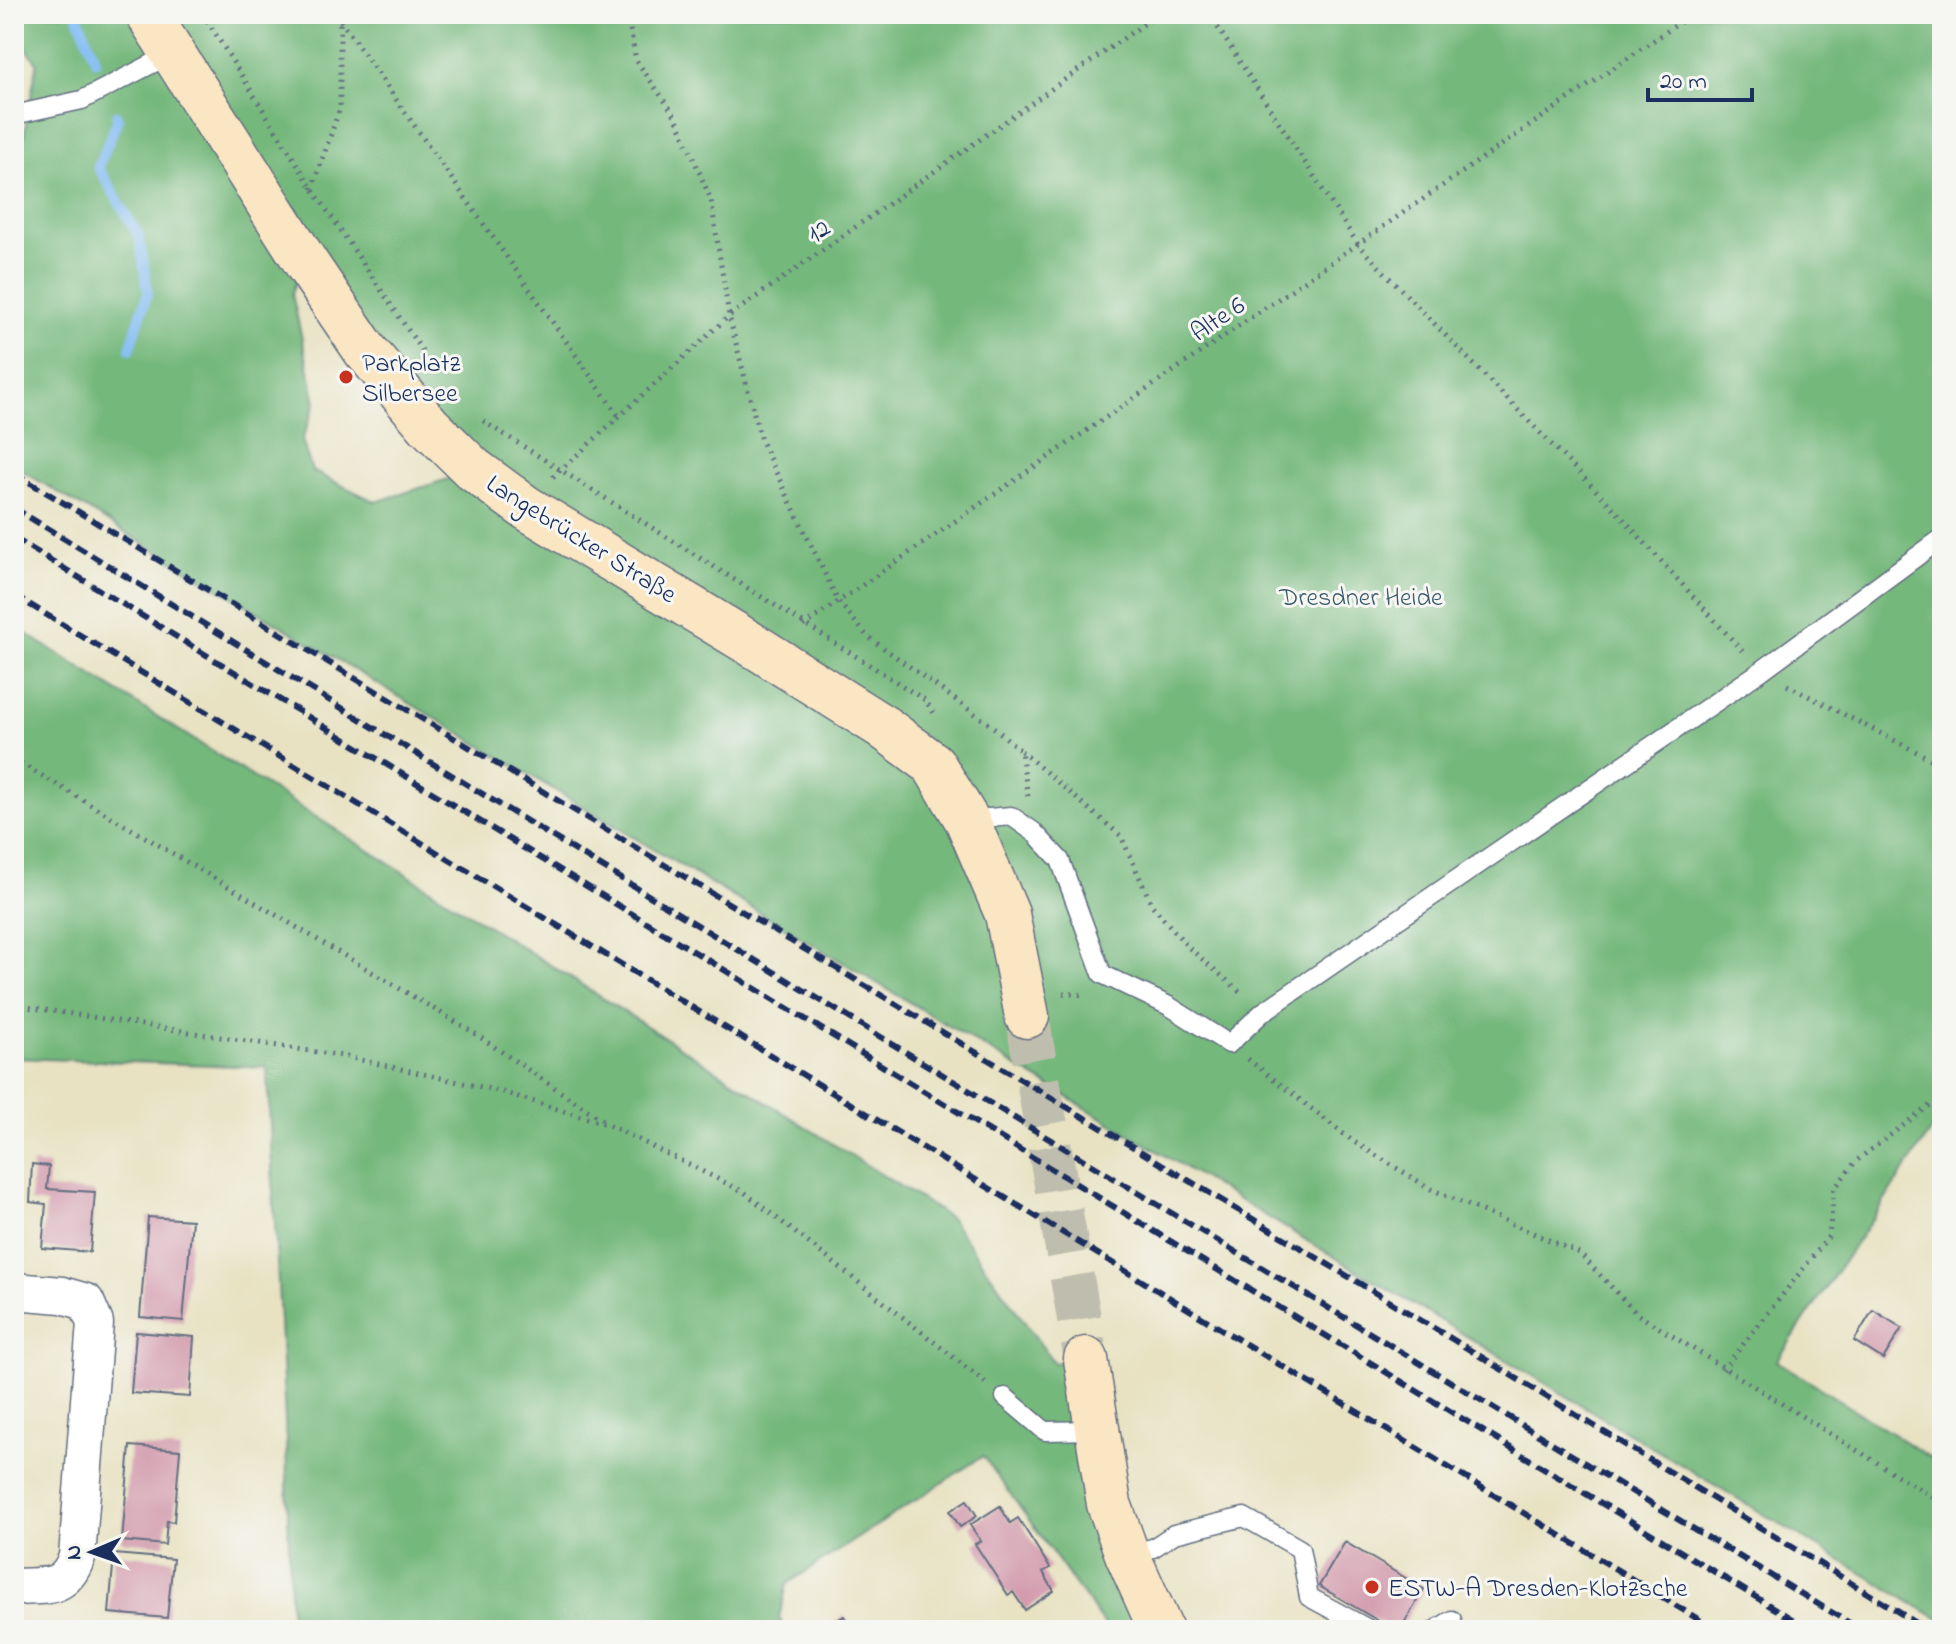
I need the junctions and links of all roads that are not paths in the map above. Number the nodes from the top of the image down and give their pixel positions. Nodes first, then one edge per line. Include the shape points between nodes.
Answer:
1 (148, 14) edge
2 (173, 53) junction
3 (14, 115) edge
4 (1942, 538) edge
5 (967, 820) junction
6 (1027, 1016) tunnel mouth
7 (14, 1291) edge
8 (1086, 1359) tunnel mouth
9 (1005, 1397) road end
10 (1096, 1430) junction
11 (1127, 1554) junction
12 (14, 1587) edge
13 (1452, 1620) dead end
14 (1161, 1630) edge
15 (1370, 1630) edge
16 (1435, 1630) edge

1 - 2 main road, Langebrücker Straße
2 - 3 lane via 82,100
2 - 5 main road, Langebrücker Straße via 365,350 473,469 525,507 883,727 933,764
4 - 5 lane via 1761,671 1263,1012 1229,1044 1169,1006 1102,974 1060,860 1034,832 1011,816
5 - 6 main road, Langebrücker Straße via 1007,914
7 - 12 street via 86,1302 95,1323 77,1557 70,1575 54,1584
8 - 10 main road
9 - 10 lane via 1045,1431
10 - 11 main road via 1109,1504
11 - 14 main road
11 - 15 lane via 1153,1548 1174,1534 1244,1517 1300,1549 1309,1597
13 - 16 lane

